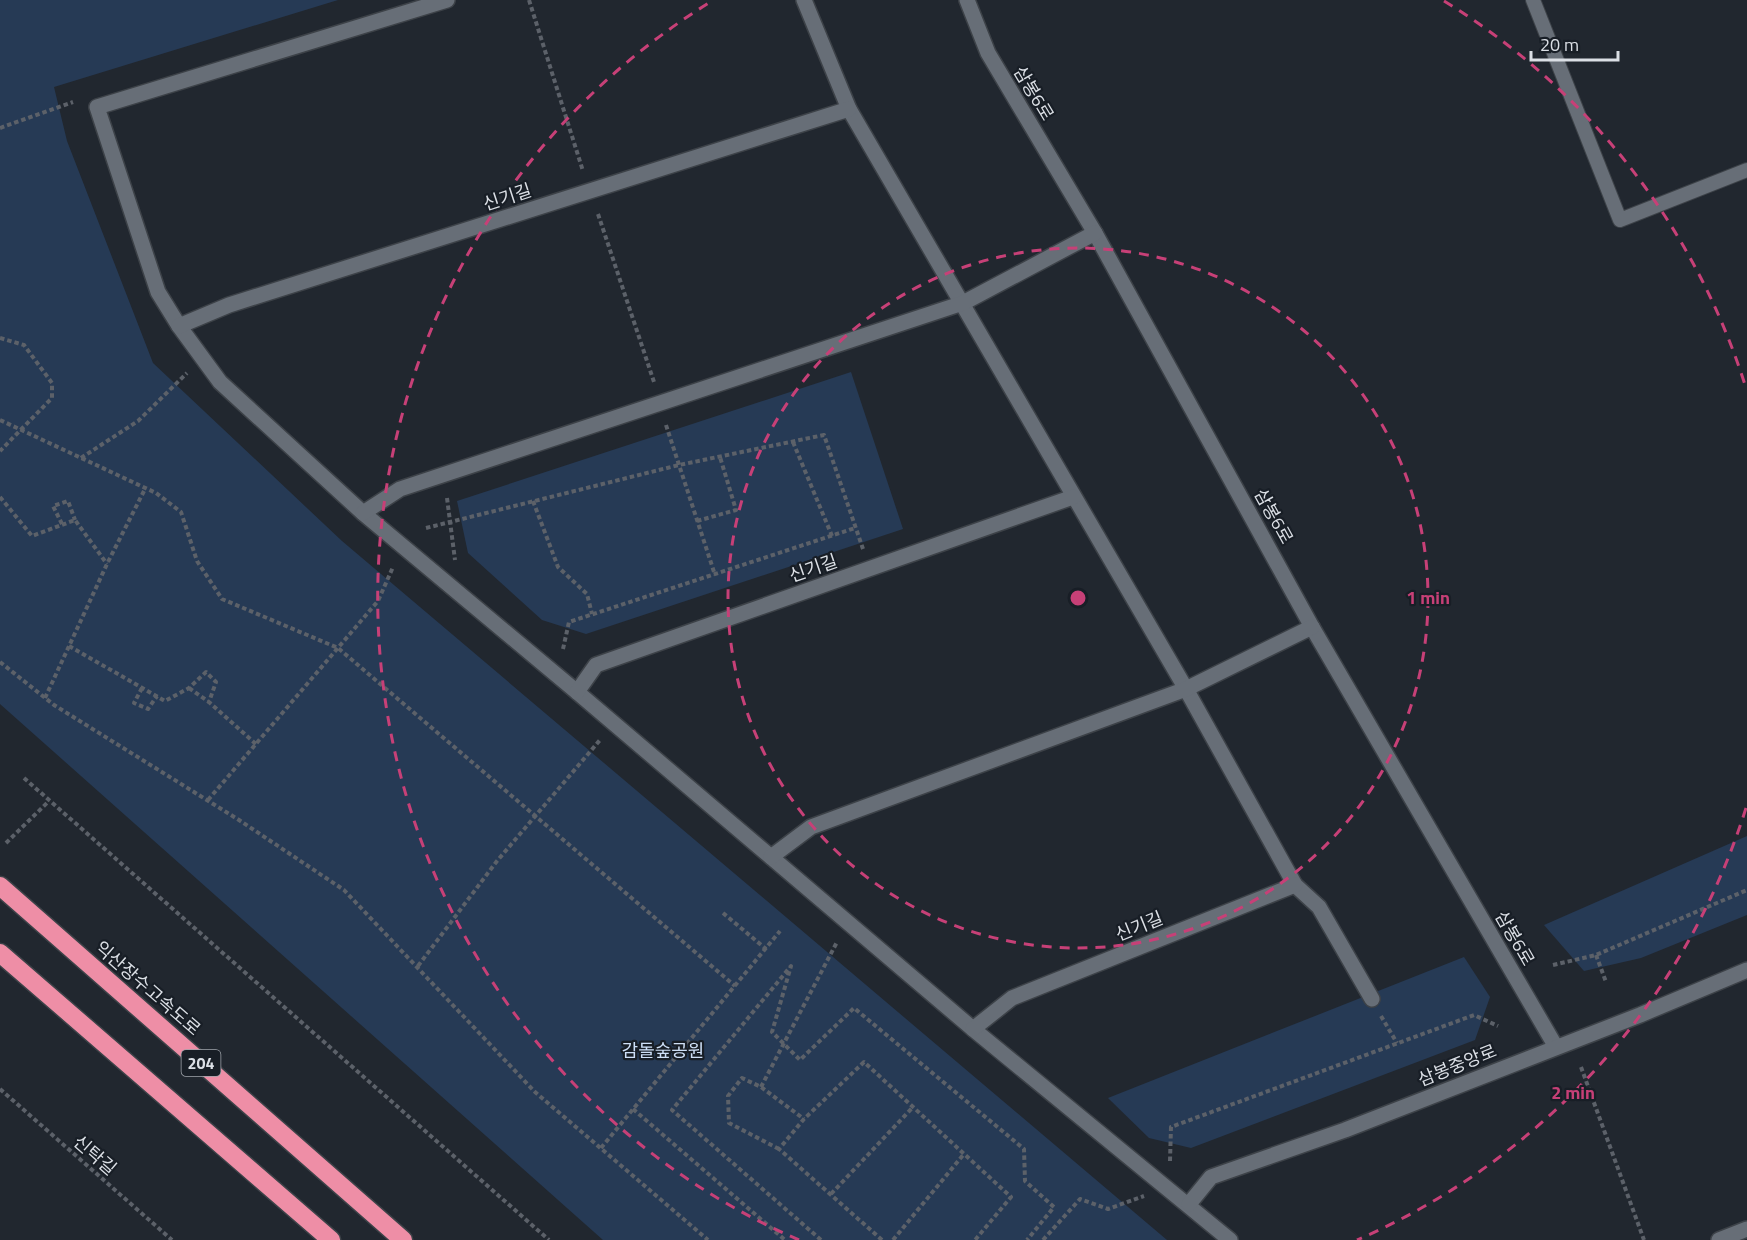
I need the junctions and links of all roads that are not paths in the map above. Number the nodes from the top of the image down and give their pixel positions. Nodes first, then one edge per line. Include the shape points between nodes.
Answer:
1 (447, 0) edge
2 (804, 0) edge
3 (967, 0) edge
4 (1533, 0) edge
5 (849, 109) junction
6 (1747, 170) edge
7 (1095, 233) junction
8 (963, 303) junction
9 (179, 326) junction
10 (1073, 497) junction
11 (363, 513) junction
12 (1312, 627) junction
13 (1186, 689) junction
14 (577, 692) junction
15 (771, 857) junction
16 (1294, 885) junction
17 (0, 886) edge
18 (0, 953) edge
19 (1747, 970) edge
20 (1372, 999) road end
21 (973, 1029) junction
22 (1556, 1047) junction
23 (1189, 1204) junction
24 (1747, 1229) edge
25 (331, 1240) edge
26 (403, 1240) edge
27 (1230, 1240) edge
28 (1719, 1240) edge

1 - 9 street via 97,107 158,292
2 - 5 street
3 - 7 street, 삼봉6로 via 988,53
4 - 6 lane via 1620,220
5 - 8 street
5 - 9 street, 신기길 via 229,305
7 - 8 street
7 - 12 street, 삼봉6로
8 - 10 street
8 - 11 street via 400,489
9 - 11 street via 220,382
10 - 13 street
10 - 14 street, 신기길 via 596,665
11 - 14 street
12 - 13 street
12 - 22 street, 삼봉6로
13 - 15 street via 811,827
13 - 16 street
14 - 15 street
15 - 21 street
16 - 20 street via 1319,907
16 - 21 street, 신기길 via 1012,998
17 - 26 highway, 익산장수고속도로 / 204
18 - 25 highway, 204
19 - 22 street, 삼봉중앙로
21 - 23 street
22 - 23 street, 삼봉중앙로 via 1346,1130 1211,1178
23 - 27 street
24 - 28 street

